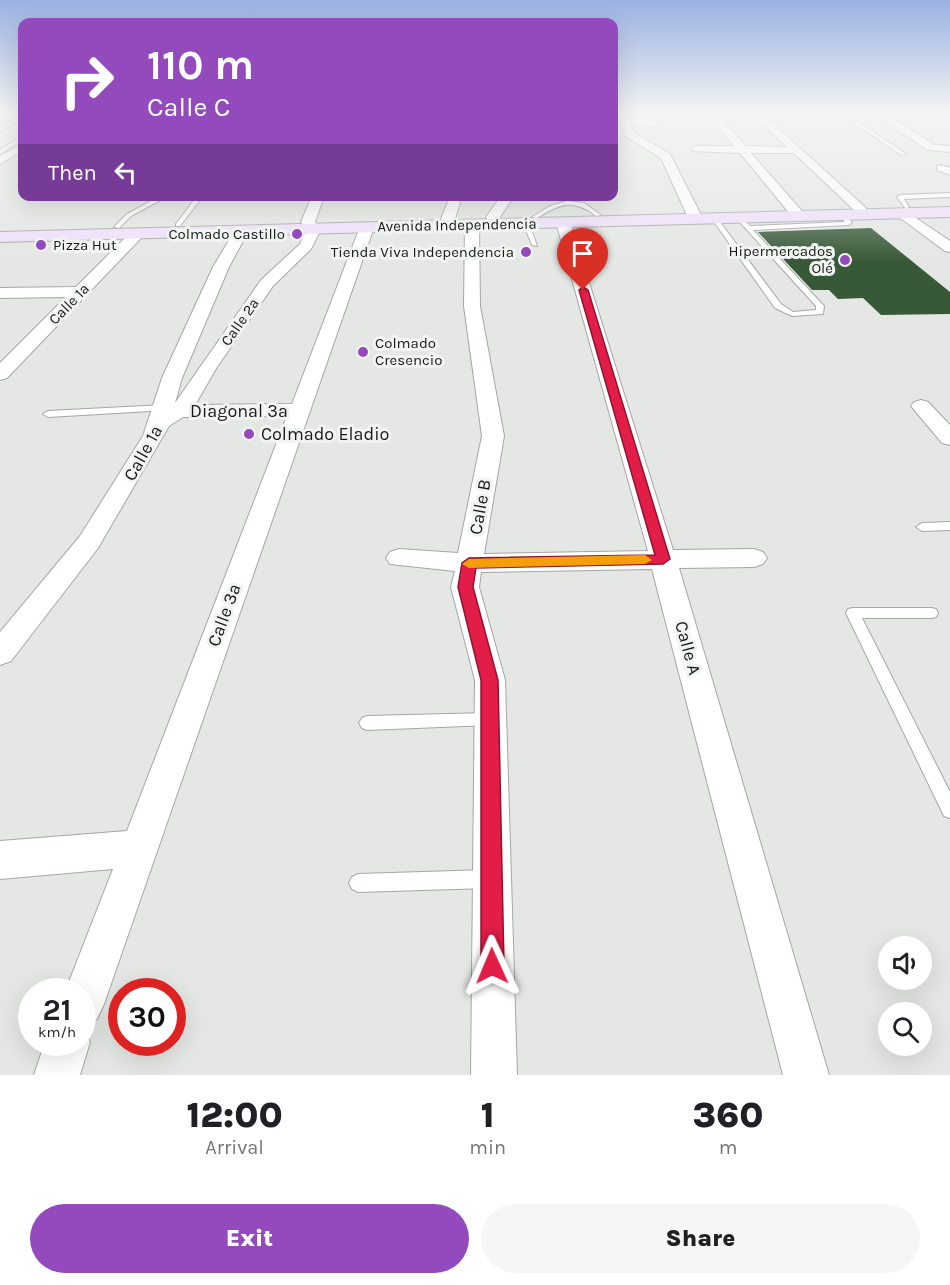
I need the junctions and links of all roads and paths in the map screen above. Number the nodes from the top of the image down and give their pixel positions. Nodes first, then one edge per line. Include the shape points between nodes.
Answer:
1 (669, 162) edge
2 (754, 162) edge
3 (811, 162) edge
4 (950, 195) edge
5 (156, 201) edge
6 (196, 201) edge
7 (317, 201) edge
8 (459, 201) edge
9 (500, 201) edge
10 (950, 205) edge
11 (860, 208) junction
12 (905, 210) junction
13 (950, 212) edge
14 (693, 213) junction
15 (797, 213) junction
16 (843, 216) junction
17 (639, 217) junction
18 (715, 219) junction
19 (471, 220) junction
20 (541, 221) junction
21 (743, 223) junction
22 (178, 225) junction
23 (311, 225) junction
24 (117, 227) junction
25 (367, 227) junction
26 (0, 230) edge
27 (242, 230) junction
28 (138, 233) junction
29 (0, 237) edge
30 (535, 245) dead end
31 (950, 247) edge
32 (80, 292) junction
33 (0, 293) edge
34 (0, 350) edge
35 (23, 350) junction
36 (0, 374) edge
37 (921, 406) dead end
38 (298, 410) junction
39 (48, 414) dead end
40 (168, 414) junction
41 (950, 438) edge
42 (950, 526) edge
43 (922, 527) dead end
44 (399, 558) dead end
45 (754, 558) dead end
46 (663, 559) junction
47 (469, 563) junction
48 (931, 613) dead end
49 (0, 653) edge
50 (490, 719) junction
51 (367, 723) dead end
52 (950, 810) edge
53 (139, 848) junction
54 (0, 860) edge
55 (491, 879) junction
56 (357, 883) dead end
57 (92, 978) edge
58 (63, 1056) edge
59 (57, 1075) edge
60 (494, 1075) edge
61 (806, 1075) edge

1 - 14 street
2 - 15 street
3 - 11 street
4 - 12 lane via 900,197
5 - 24 lane via 129,215
6 - 22 lane
7 - 23 street, Calle 2a
8 - 19 street
9 - 19 street
10 - 12 main road, Avenida Independencia
11 - 12 main road, Avenida Independencia
11 - 15 main road, Avenida Independencia
12 - 13 main road, Avenida Independencia
12 - 16 main road, Avenida Independencia
12 - 31 street
14 - 15 main road, Avenida Independencia
14 - 17 main road, Avenida Independencia
15 - 16 main road, Avenida Independencia
15 - 21 main road, Avenida Independencia
16 - 21 lane via 848,224
17 - 18 main road, Avenida Independencia
17 - 20 main road, Avenida Independencia
17 - 20 main road, Avenida Independencia via 598,215
18 - 21 main road, Avenida Independencia
18 - 21 lane via 778,306 792,315 819,312 820,306
19 - 20 main road, Avenida Independencia
19 - 23 main road, Avenida Independencia
19 - 25 main road, Avenida Independencia
19 - 47 street, Calle B via 472,306 493,436
20 - 30 lane
20 - 46 street, Calle A
22 - 23 main road, Avenida Independencia
22 - 24 main road, Avenida Independencia
23 - 25 main road, Avenida Independencia
23 - 27 main road, Avenida Independencia
23 - 40 street, Calle 2a via 306,246 262,290 191,397
24 - 26 main road, Avenida Independencia
25 - 38 street, Calle 3a
27 - 28 main road, Avenida Independencia
27 - 40 street, Calle 1a via 221,267 172,378
28 - 29 main road, Avenida Independencia
28 - 32 street, Calle 1ª
32 - 33 street
32 - 35 street, Calle 1ª
34 - 35 street
35 - 36 street, Calle 1ª
37 - 41 street
38 - 40 street, Diagonal 3a
38 - 53 street, Calle 3a
39 - 40 lane
40 - 49 street, Calle 1a via 89,542
42 - 43 lane
44 - 47 street
45 - 46 street
46 - 47 street
46 - 61 street, Calle A
47 - 50 street, Calle B via 465,587 490,680
48 - 52 lane via 853,613
50 - 51 lane
50 - 55 street, Calle B
53 - 54 street
53 - 57 street, Calle 3a
55 - 56 lane
55 - 60 street, Calle B
58 - 59 street

